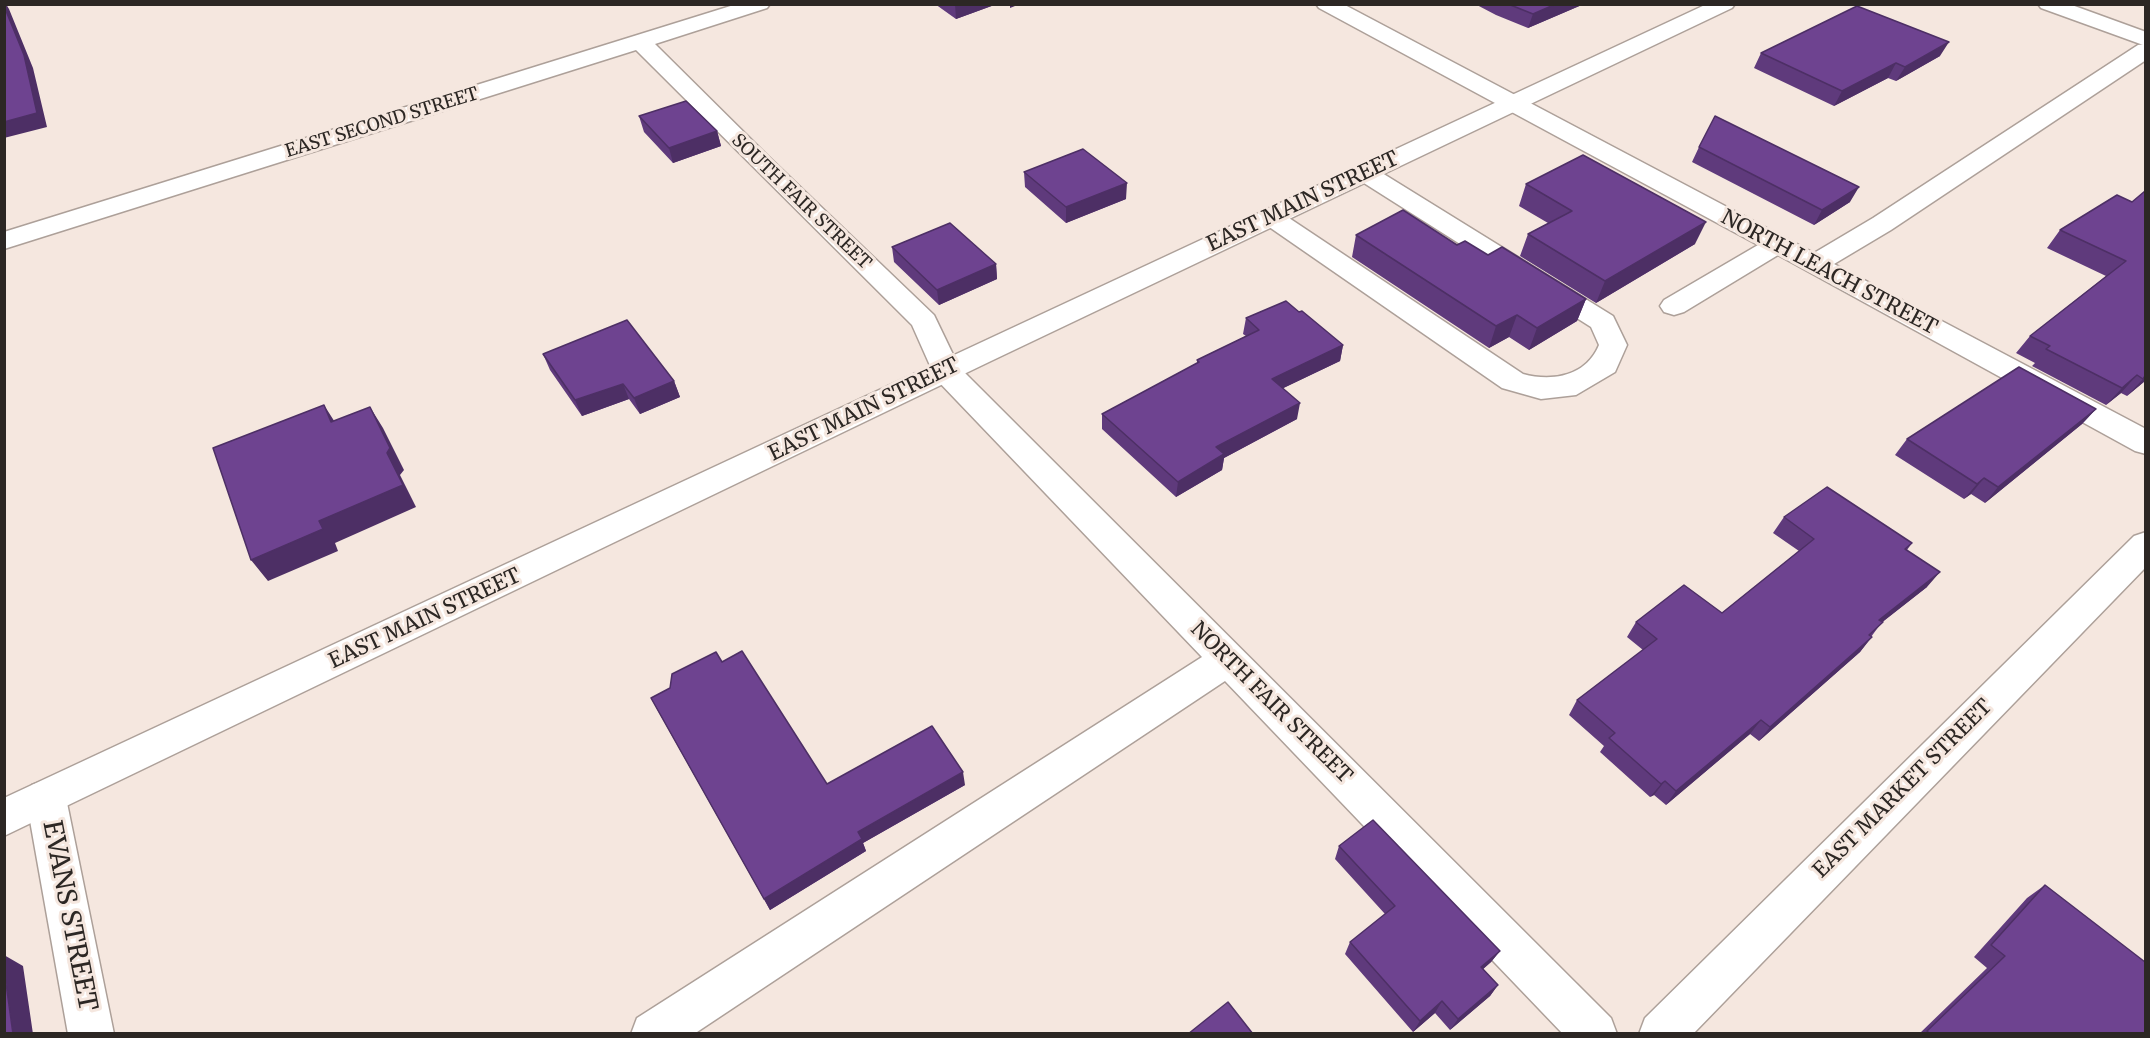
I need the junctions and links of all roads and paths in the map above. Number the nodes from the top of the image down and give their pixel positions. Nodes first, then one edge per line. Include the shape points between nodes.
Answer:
1 (760, 4) edge
2 (1326, 4) edge
3 (1725, 4) edge
4 (2048, 4) edge
5 (2145, 40) edge
6 (641, 42) junction
7 (2145, 50) edge
8 (1512, 104) junction
9 (1365, 173) junction
10 (1271, 217) junction
11 (4, 241) edge
12 (1778, 244) junction
13 (1814, 264) junction
14 (1674, 306) dead end
15 (946, 372) junction
16 (2145, 443) edge
17 (2145, 545) edge
18 (1228, 660) junction
19 (46, 798) junction
20 (4, 818) edge
21 (91, 1034) edge
22 (653, 1034) edge
23 (1595, 1034) edge
24 (1662, 1034) edge

1 - 6 street, EAST SECOND STREET
2 - 8 street, NORTH LEACH STREET
3 - 8 street, EAST MAIN STREET
4 - 5 street
6 - 11 street, EAST SECOND STREET
6 - 15 street, SOUTH FAIR STREET via 924,321
7 - 13 street via 1882,224
8 - 9 street, EAST MAIN STREET
8 - 12 street, NORTH LEACH STREET
9 - 10 street, EAST MAIN STREET
9 - 10 street via 1604,322 1613,345 1605,365 1565,388 1541,389 1513,381
10 - 15 street, EAST MAIN STREET
12 - 13 street, NORTH LEACH STREET
12 - 14 street
13 - 16 street, NORTH LEACH STREET
15 - 18 street, NORTH FAIR STREET
15 - 19 street, EAST MAIN STREET
17 - 24 street, EAST MARKET STREET
18 - 22 street
18 - 23 street, NORTH FAIR STREET
19 - 20 street, EAST MAIN STREET
19 - 21 street, EVANS STREET

